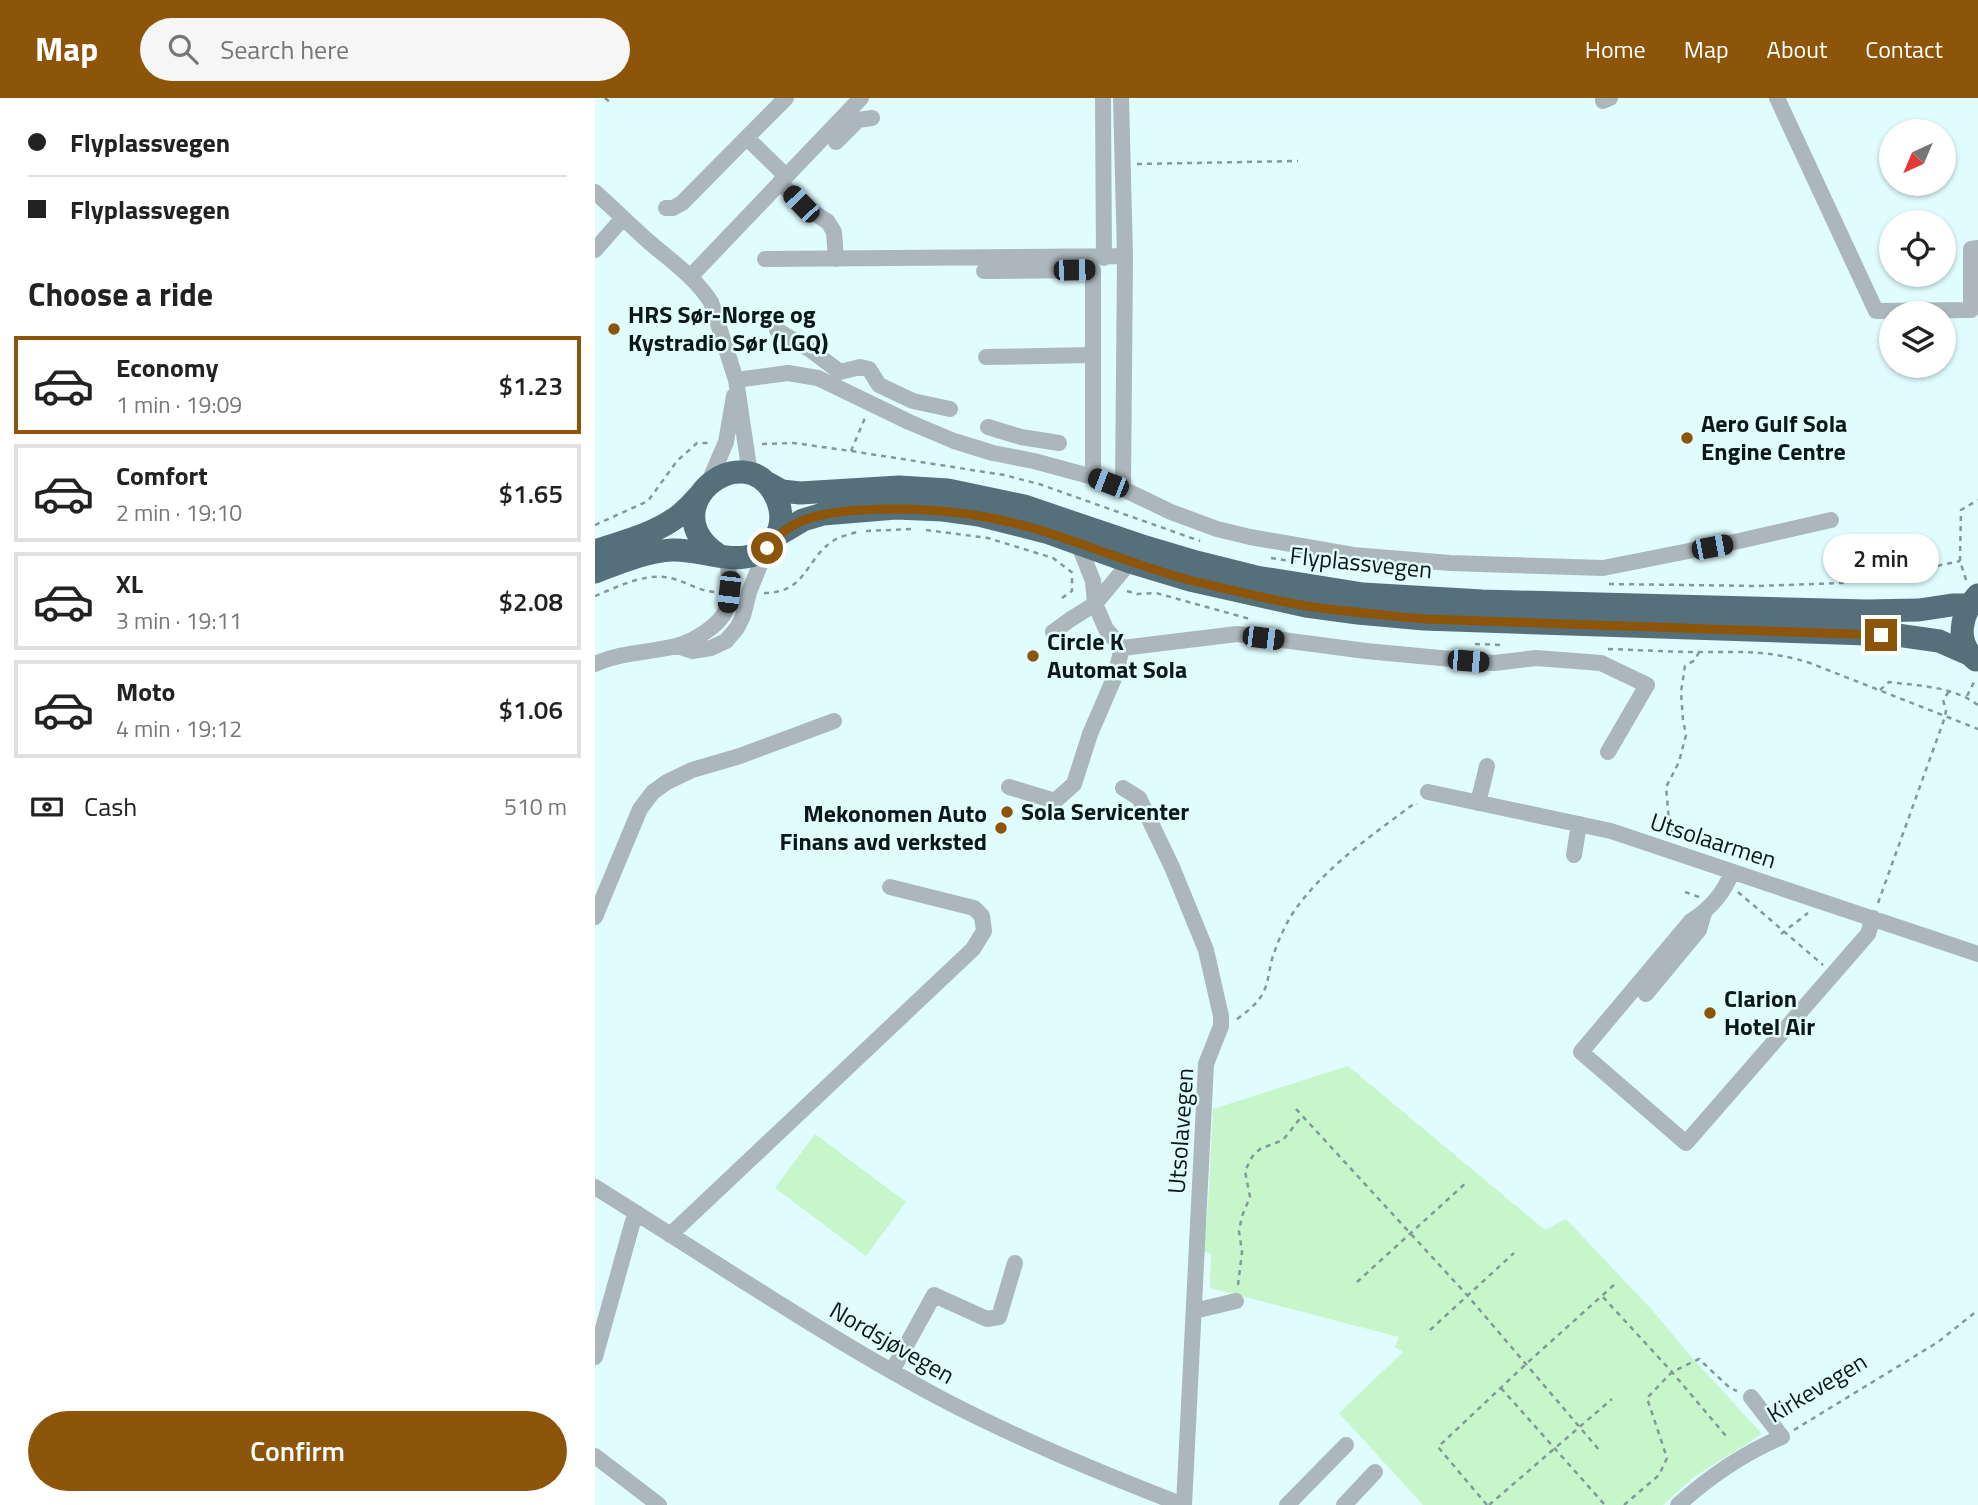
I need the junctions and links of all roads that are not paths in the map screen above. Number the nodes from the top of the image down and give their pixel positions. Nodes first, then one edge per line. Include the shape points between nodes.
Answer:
1 (786, 98) edge
2 (861, 98) edge
3 (1103, 98) edge
4 (1121, 98) edge
5 (1603, 98) edge
6 (1610, 98) edge
7 (1777, 98) edge
8 (872, 118) dead end
9 (747, 138) junction
10 (836, 142) dead end
11 (783, 179) junction
12 (597, 198) edge
13 (666, 208) dead end
14 (623, 218) junction
15 (1978, 248) edge
16 (595, 250) edge
17 (1125, 256) junction
18 (1104, 258) junction
19 (765, 259) dead end
20 (836, 259) junction
21 (984, 271) dead end
22 (690, 277) junction
23 (777, 330) dead end
24 (1093, 355) junction
25 (986, 357) dead end
26 (736, 380) junction
27 (950, 409) dead end
28 (988, 427) dead end
29 (1059, 443) dead end
30 (1093, 477) junction
31 (757, 478) junction
32 (1123, 489) junction
33 (704, 490) junction
34 (1831, 520) dead end
35 (772, 542) junction
36 (1078, 543) junction
37 (595, 551) edge
38 (723, 556) junction
39 (1130, 562) junction
40 (595, 572) edge
41 (1971, 594) edge
42 (1095, 604) junction
43 (1053, 632) dead end
44 (677, 646) junction
45 (1122, 648) junction
46 (595, 664) edge
47 (1975, 666) edge
48 (834, 721) dead end
49 (1608, 752) dead end
50 (1487, 766) dead end
51 (1009, 787) dead end
52 (1122, 788) dead end
53 (1428, 792) dead end
54 (1478, 803) junction
55 (1579, 824) junction
56 (1574, 855) dead end
57 (1732, 872) junction
58 (890, 887) dead end
59 (1875, 911) junction
60 (1705, 913) junction
61 (595, 917) edge
62 (1978, 954) edge
63 (1646, 993) dead end
64 (595, 1187) edge
65 (638, 1213) junction
66 (670, 1235) junction
67 (1015, 1263) dead end
68 (1236, 1301) road end
69 (1193, 1311) junction
70 (600, 1318) edge
71 (595, 1357) edge
72 (892, 1371) junction
73 (1751, 1397) road end
74 (1346, 1445) dead end
75 (595, 1456) edge
76 (1375, 1472) dead end
77 (659, 1505) edge
78 (1184, 1505) edge
79 (1287, 1505) edge
80 (1344, 1505) edge
81 (1678, 1505) edge

1 - 9 street
2 - 11 street
3 - 18 street
4 - 17 street
5 - 6 street
7 - 15 street via 1877,311 1971,310 1971,248
8 - 10 street via 858,120
9 - 11 street
9 - 13 street via 682,204
11 - 20 street via 801,204 828,222 834,232
11 - 22 street
12 - 14 street
14 - 16 street
14 - 22 street
17 - 18 street
17 - 32 street
18 - 20 street
19 - 20 street
21 - 24 street via 1093,270
22 - 26 street via 711,302
23 - 27 street via 840,372 869,369 879,385 913,401
24 - 25 street
24 - 30 street
26 - 30 street via 788,373 818,378 954,441
26 - 31 street
26 - 33 street via 726,442
28 - 29 street
30 - 32 street
31 - 33 highway, Flyplassvegen via 735,472 721,476
31 - 35 highway via 774,492 780,506 781,521
31 - 41 highway, Flyplassvegen via 782,491 800,493 899,487 948,490 1024,506 1196,562 1363,594 1867,611 1952,605
32 - 34 street via 1171,512 1250,537 1353,555 1478,564 1603,568
33 - 37 highway, Flyplassvegen via 666,525
33 - 38 highway via 695,510 695,525 708,548
35 - 36 highway, Flyplassvegen via 803,520 823,514 896,508 979,515
35 - 38 highway, Flyplassvegen via 754,556
35 - 44 street via 743,616 726,641 692,651
36 - 39 highway, Flyplassvegen
36 - 42 street via 1093,580
38 - 40 highway, Flyplassvegen via 671,550
38 - 44 street via 727,610 713,627
39 - 42 street
39 - 47 highway, Flyplassvegen via 1248,594 1358,613 1897,635 1939,641
41 - 47 highway via 1962,622 1963,640
42 - 43 street
42 - 45 street via 1106,629
44 - 46 street via 623,654
45 - 49 street via 1237,634 1494,663 1537,658 1601,663 1647,685
45 - 51 street via 1074,784 1055,801
48 - 61 street via 692,770 653,792 640,810
50 - 54 street
52 - 69 street, Utsolavegen via 1139,798 1172,867 1206,950 1221,1016 1206,1064
53 - 54 street, Utsolaarmen
54 - 55 street, Utsolaarmen
55 - 56 street
55 - 57 street, Utsolaarmen
57 - 59 street, Utsolaarmen
57 - 60 street
58 - 66 street via 974,908 982,916 984,932 973,949
59 - 60 street via 1868,934 1686,1143 1581,1052 1691,921
59 - 62 street, Utsolaarmen
60 - 63 street via 1699,930
64 - 65 street, Nordsjøvegen
65 - 66 street, Nordsjøvegen
65 - 70 street
66 - 72 street, Nordsjøvegen
67 - 72 street via 999,1317 987,1319 934,1295
68 - 69 street
69 - 78 street, Utsolavegen
70 - 71 street
72 - 78 street, Nordsjøvegen via 1023,1438
73 - 81 street, Kirkevegen via 1782,1437 1755,1448
74 - 79 street
75 - 77 street
76 - 80 street

